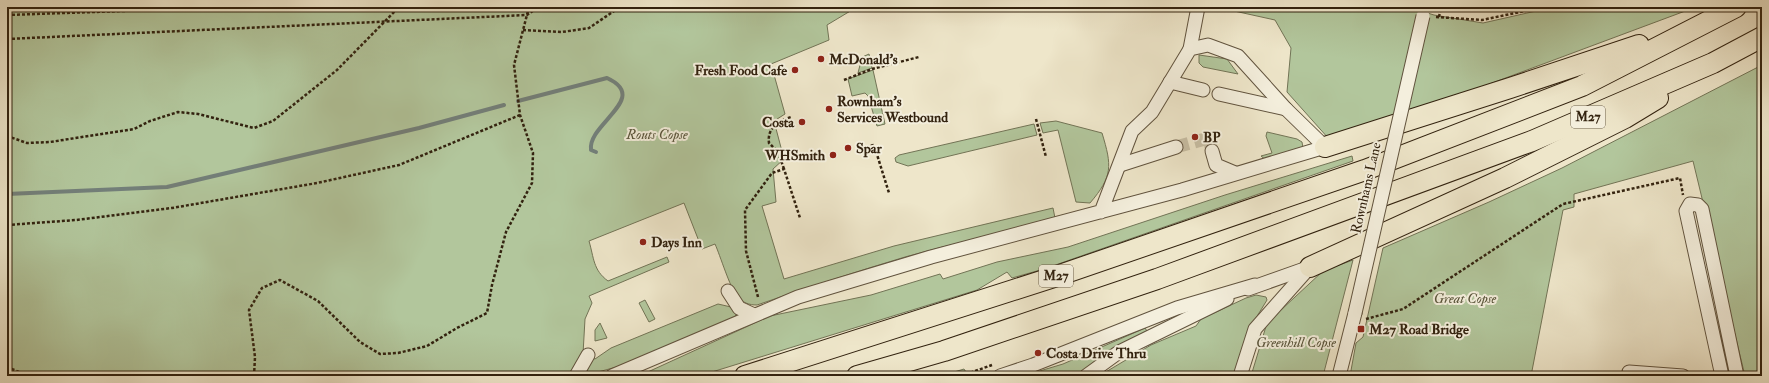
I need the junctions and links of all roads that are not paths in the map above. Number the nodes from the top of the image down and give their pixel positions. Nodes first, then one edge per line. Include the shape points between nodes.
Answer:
1 (1198, 7) edge
2 (1736, 7) edge
3 (1423, 11) edge
4 (1698, 26) junction
5 (1762, 37) edge
6 (1190, 49) junction
7 (1714, 63) junction
8 (1170, 82) junction
9 (1203, 90) dead end
10 (1219, 94) dead end
11 (1286, 109) junction
12 (1325, 146) junction
13 (1176, 147) tunnel mouth
14 (1212, 151) tunnel mouth
15 (1120, 165) junction
16 (1235, 173) junction
17 (1102, 212) junction
18 (1310, 267) junction
19 (1255, 285) junction
20 (728, 291) dead end
21 (754, 315) junction
22 (588, 355) dead end
23 (1629, 372) dead end
24 (576, 376) edge
25 (612, 376) edge
26 (745, 376) edge
27 (857, 376) edge
28 (1000, 376) edge
29 (1086, 376) edge
30 (1240, 376) edge
31 (1339, 376) edge
32 (1683, 376) edge
33 (1722, 376) edge
34 (1737, 376) edge

1 - 6 street
2 - 4 highway, M27
3 - 31 street, Rownhams Lane, bridge
4 - 12 highway, M27
4 - 26 highway, M27 via 1582,86 1330,183 1054,277
5 - 7 highway, M27
6 - 8 street
6 - 11 street via 1208,45 1238,56
7 - 18 highway, M27 via 1625,118 1505,178
7 - 27 highway, M27 via 1532,141 1157,279 944,351
8 - 9 street
8 - 15 street via 1152,112 1132,131
10 - 11 street
11 - 12 street
12 - 16 street
13 - 15 street
14 - 16 street via 1216,165
15 - 17 street
16 - 17 street
17 - 21 street via 885,271 798,297
18 - 19 street
18 - 30 street via 1255,329
19 - 28 street via 1177,308
19 - 29 street via 1119,352
20 - 21 street via 740,308
21 - 25 street
22 - 24 street
23 - 32 street
33 - 34 street via 1686,211 1690,204 1698,205 1702,209

